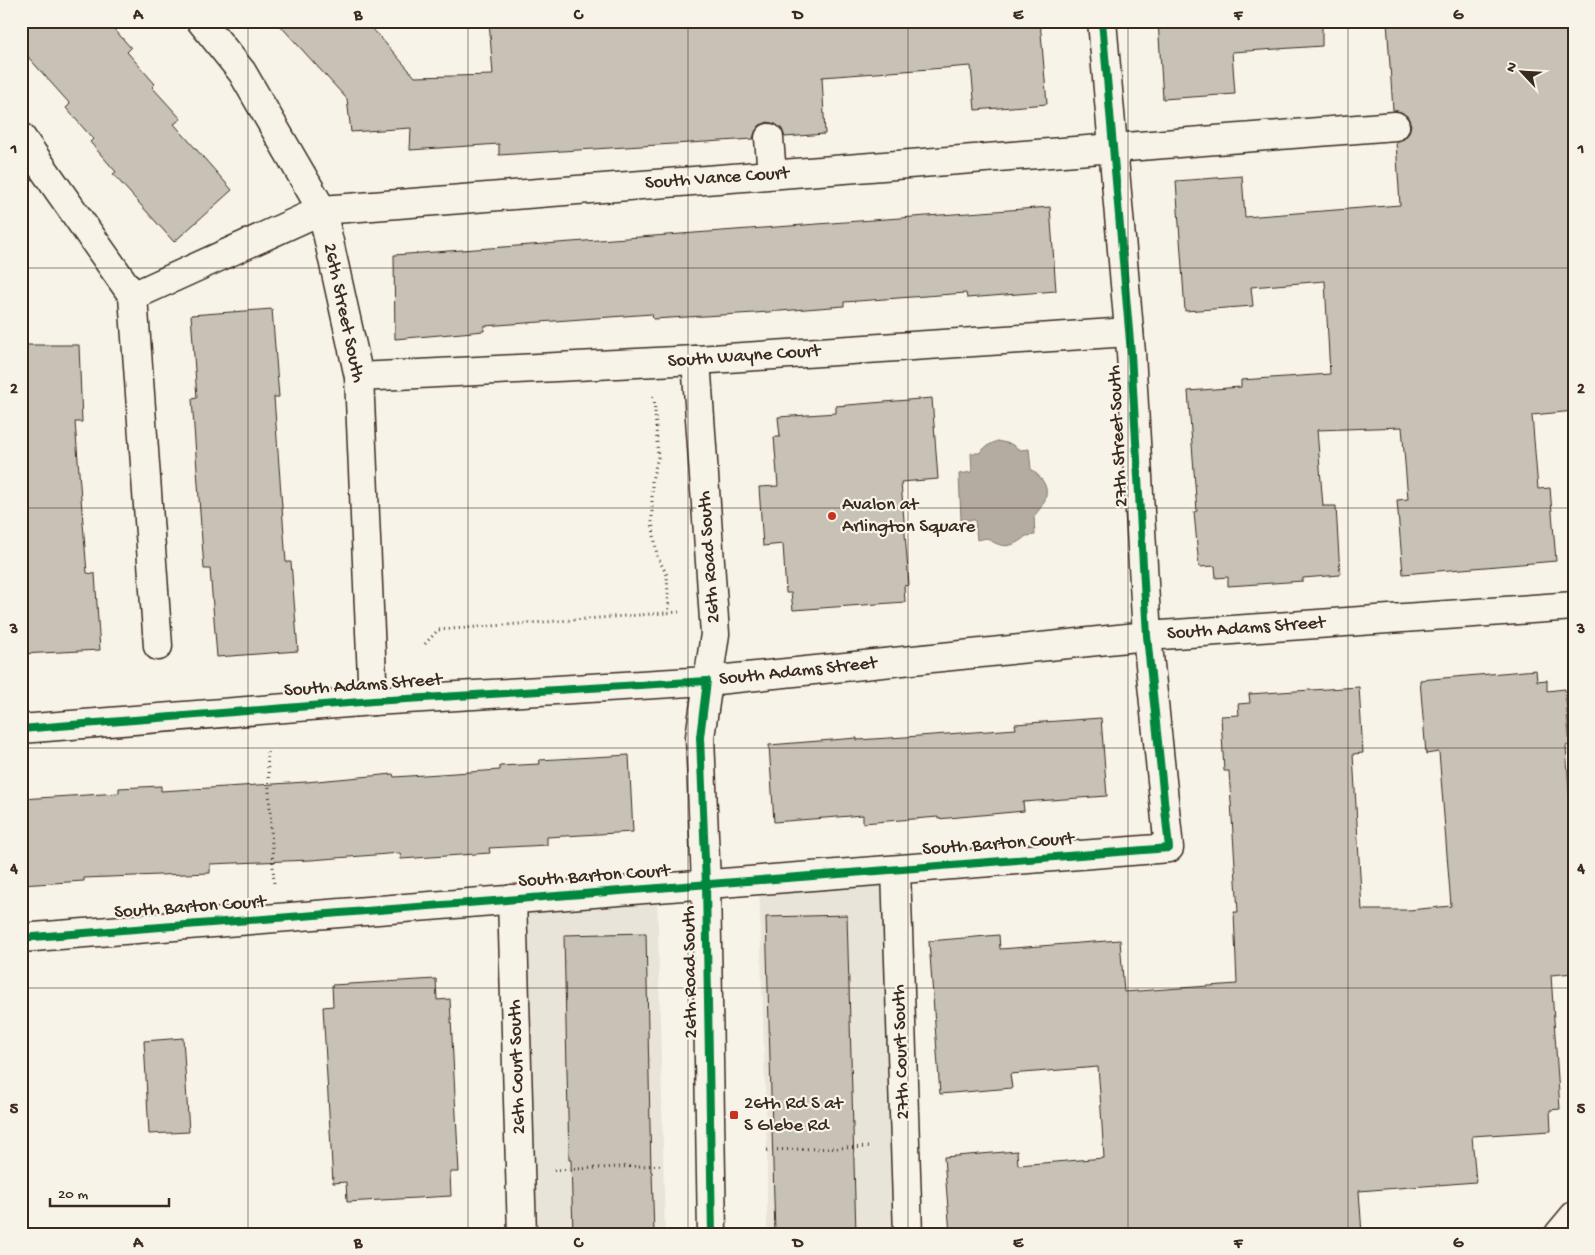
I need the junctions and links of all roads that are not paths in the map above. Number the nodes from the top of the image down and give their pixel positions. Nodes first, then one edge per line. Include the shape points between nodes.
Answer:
1 (201, 21) edge
2 (1102, 21) edge
3 (1395, 126) dead end
4 (21, 137) edge
5 (769, 138) dead end
6 (1113, 148) junction
7 (772, 174) junction
8 (322, 210) junction
9 (133, 296) junction
10 (1129, 332) junction
11 (696, 360) junction
12 (359, 377) junction
13 (1574, 606) edge
14 (1147, 636) junction
15 (158, 646) dead end
16 (708, 681) junction
17 (373, 701) junction
18 (21, 729) edge
19 (1169, 848) joint
20 (896, 870) junction
21 (706, 884) junction
22 (512, 899) junction
23 (21, 938) edge
24 (1574, 1216) edge
25 (522, 1234) edge
26 (712, 1234) edge
27 (908, 1234) edge
28 (1559, 1234) edge

1 - 8 street, 26th Street South via 242,72
2 - 6 street, 27th Street South
3 - 6 street, South Vance Court
4 - 9 street
5 - 7 street
6 - 7 street, South Vance Court
6 - 10 street, 27th Street South
7 - 8 street, South Vance Court
8 - 9 street, South Vance Court
8 - 12 street, 26th Street South
9 - 15 street
10 - 11 street, South Wayne Court
10 - 14 street, 27th Street South
11 - 12 street, South Wayne Court
11 - 16 street, 26th Road South via 715,634
12 - 17 street, 26th Street South
13 - 14 street, South Adams Street
14 - 16 street, South Adams Street
14 - 19 street, 27th Street South
16 - 17 street, South Adams Street
16 - 21 street, 26th Road South via 700,737
17 - 18 street, South Adams Street
19 - 20 street, South Barton Court
20 - 21 street, South Barton Court
20 - 27 street, 27th Court South
21 - 22 street, South Barton Court
21 - 26 street, 26th Road South
22 - 23 street, South Barton Court
22 - 25 street, 26th Court South
24 - 28 street

